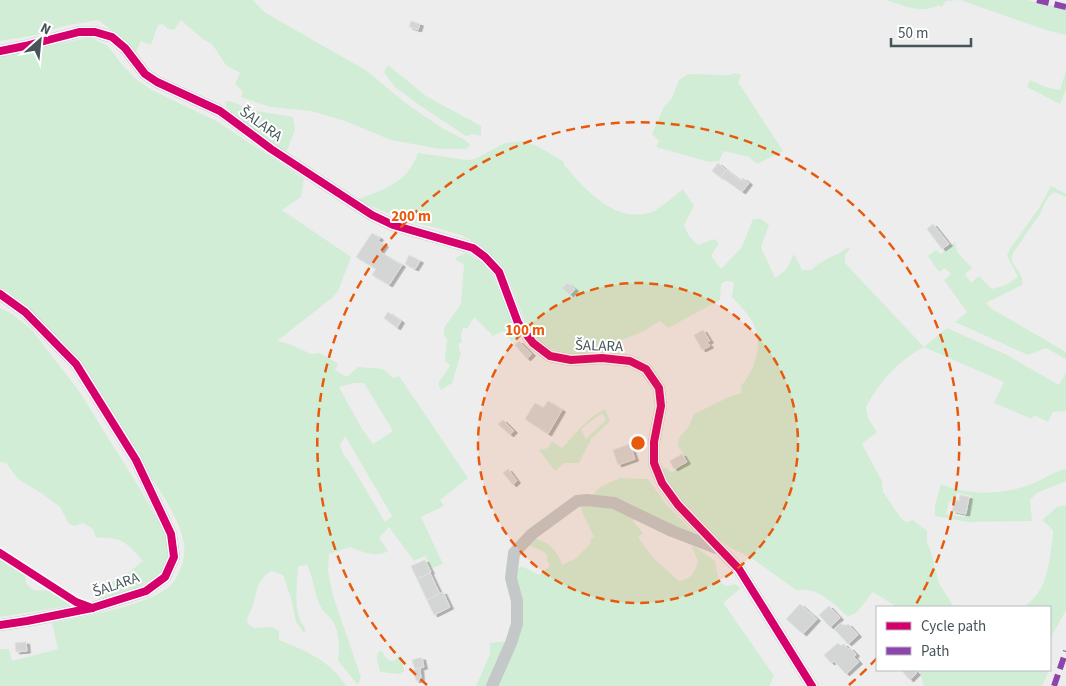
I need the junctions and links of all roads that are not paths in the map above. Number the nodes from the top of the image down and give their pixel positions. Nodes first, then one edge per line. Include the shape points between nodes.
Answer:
1 (0, 51) edge
2 (0, 294) edge
3 (720, 550) junction
4 (0, 625) edge
5 (492, 686) edge
6 (812, 686) edge

1 - 3 street, ŠALARA via 79,32 112,37 145,74 220,111 372,216 473,248 498,272 518,323 533,343 550,356 570,360 602,358 630,361 646,369 659,388 662,406 654,442 654,463 662,483
2 - 4 street, ŠALARA via 26,312 76,364 136,460 171,534 174,557 165,577 146,591 92,608
3 - 5 street via 614,503 577,501 532,534 514,553 511,578 517,624
3 - 6 street, ŠALARA via 739,569

